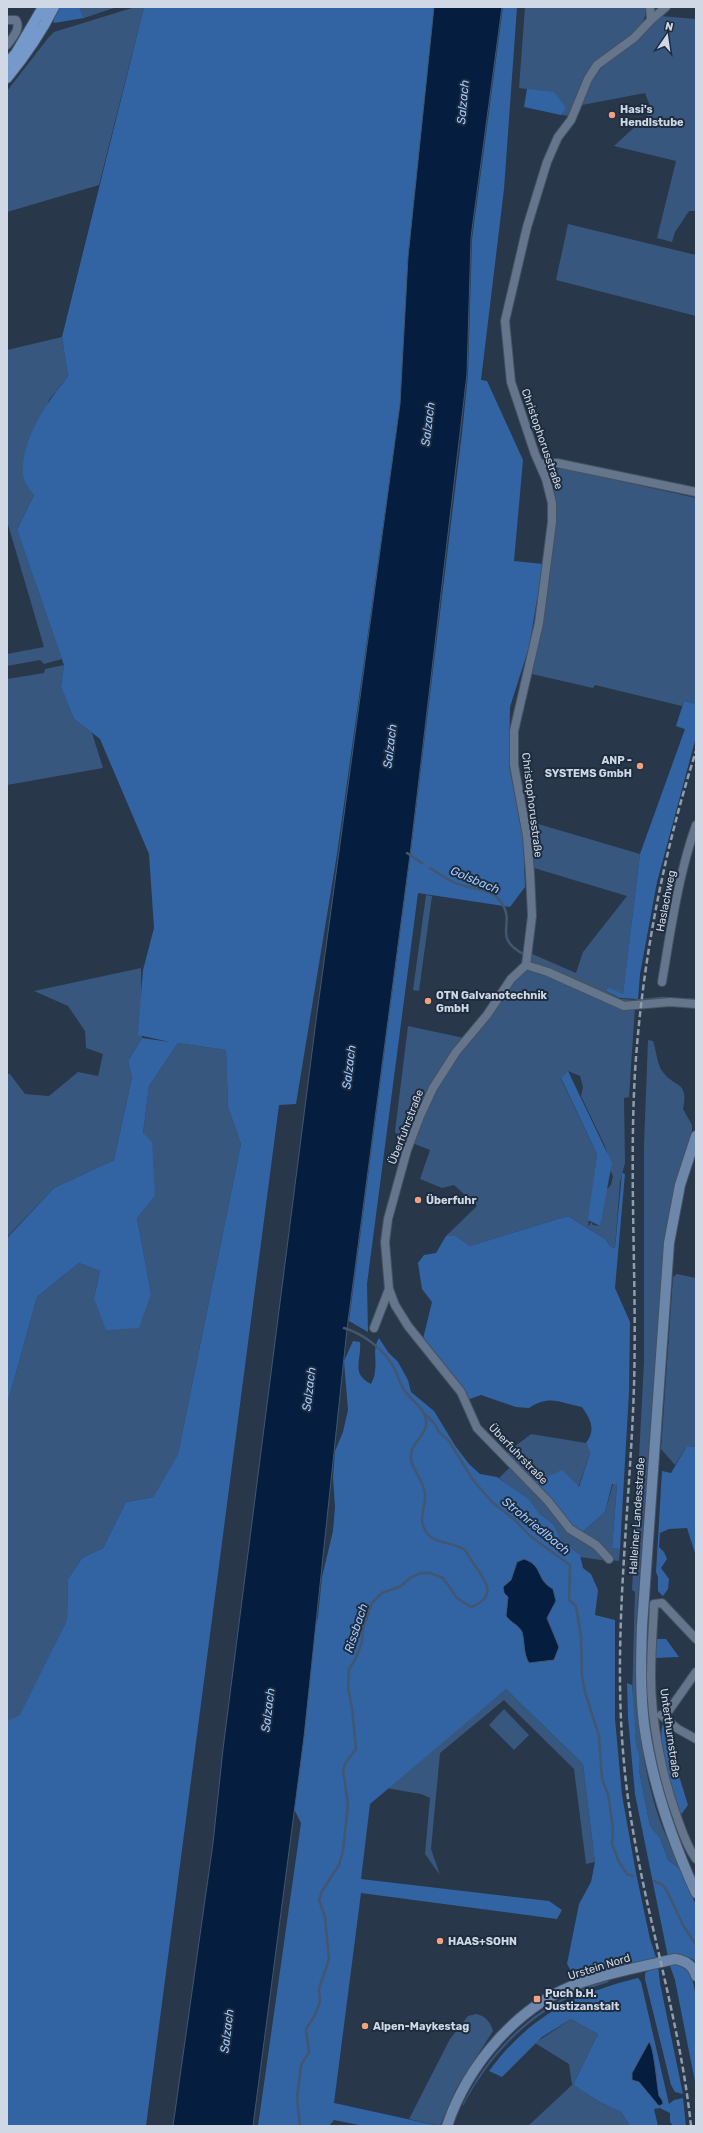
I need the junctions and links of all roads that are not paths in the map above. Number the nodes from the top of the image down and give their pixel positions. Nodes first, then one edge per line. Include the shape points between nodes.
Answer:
1 (43, 7) edge
2 (54, 7) edge
3 (650, 7) edge
4 (666, 7) edge
5 (7, 20) edge
6 (651, 20) junction
7 (7, 45) edge
8 (7, 63) edge
9 (7, 78) edge
10 (541, 464) junction
11 (696, 492) edge
12 (696, 825) edge
13 (526, 965) junction
14 (662, 982) dead end
15 (696, 1004) edge
16 (696, 1136) edge
17 (390, 1289) junction
18 (374, 1328) dead end
19 (608, 1559) dead end
20 (696, 1639) edge
21 (696, 1672) edge
22 (654, 1714) junction
23 (665, 1716) junction
24 (696, 1739) edge
25 (696, 1859) edge
26 (696, 1892) edge
27 (696, 1976) edge
28 (447, 2126) edge

1 - 8 main road via 16,53
2 - 9 main road via 31,46
3 - 6 street
4 - 6 street, Christophorusstraße
5 - 7 street via 16,20 18,24 18,29
6 - 10 street, Christophorusstraße via 634,38 597,65 591,74 571,120 558,137 547,162 527,227 505,321 511,382 535,454
10 - 11 street via 557,463
10 - 13 street, Christophorusstraße via 550,490 552,522 539,623 514,731 514,765 527,836 532,916
12 - 14 street, Haslachweg via 678,889
13 - 15 street via 548,972 624,1006 670,1002
13 - 17 street, Überfuhrstraße via 511,979 487,1015 456,1052 433,1088 420,1116 407,1150 388,1219 385,1242
16 - 26 main road, Halleiner Landesstraße via 680,1185 668,1250 641,1671 644,1723 657,1793
17 - 18 street, Überfuhrstraße
17 - 19 street, Überfuhrstraße via 395,1305 408,1326 461,1392 477,1428 548,1501 570,1529 596,1545
20 - 22 street, Unterthurnstraße via 662,1603 654,1604 651,1678
21 - 23 street
22 - 23 street
22 - 25 street, Unterthurnstraße via 672,1805
23 - 24 street via 678,1729
27 - 28 main road, Urstein Nord via 691,1965 675,1959 580,1983 541,2004 507,2030 484,2057 466,2084

